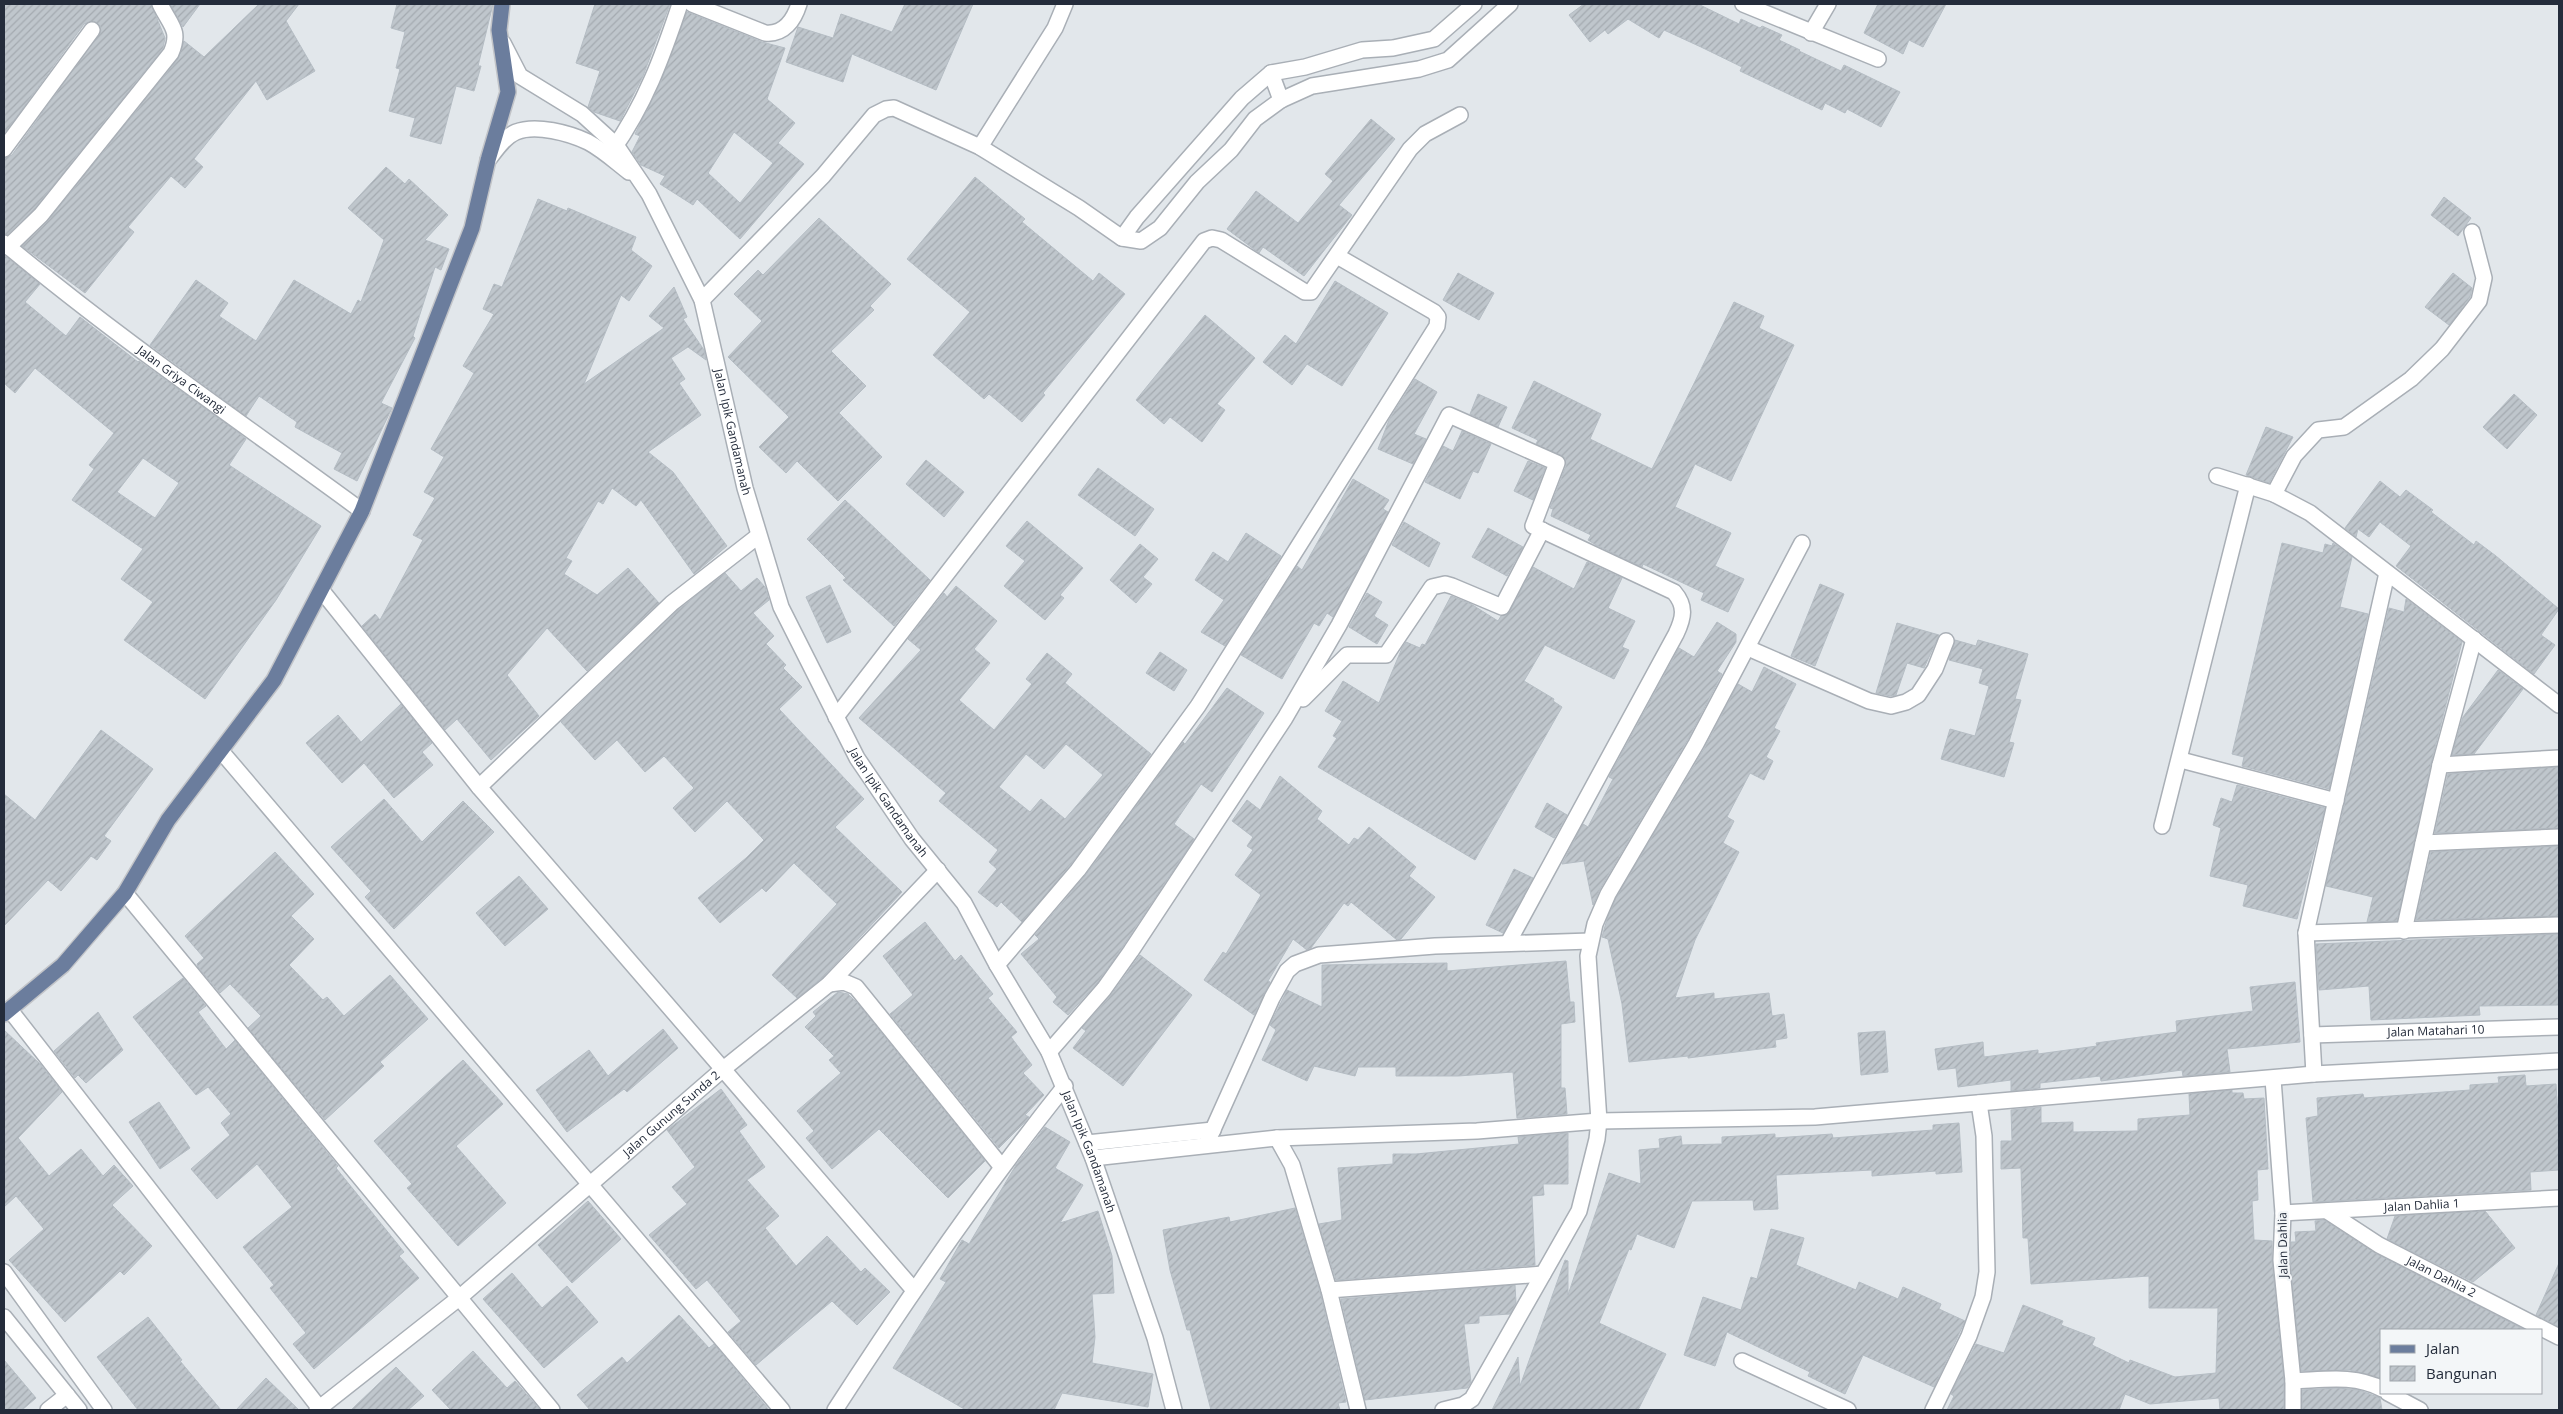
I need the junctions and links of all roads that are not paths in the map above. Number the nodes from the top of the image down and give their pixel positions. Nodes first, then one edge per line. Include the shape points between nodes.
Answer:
1 (160, 4) edge
2 (502, 4) edge
3 (680, 4) edge
4 (692, 4) edge
5 (799, 4) edge
6 (1065, 4) edge
7 (1474, 4) edge
8 (1510, 4) edge
9 (1743, 4) edge
10 (1828, 4) edge
11 (92, 30) dead end
12 (499, 30) junction
13 (1811, 33) junction
14 (1878, 59) dead end
15 (1271, 73) junction
16 (1282, 100) junction
17 (1460, 116) dead end
18 (980, 147) junction
19 (4, 149) edge
20 (612, 150) junction
21 (488, 160) junction
22 (2472, 232) dead end
23 (1122, 238) junction
24 (6, 245) edge
25 (1337, 256) junction
26 (702, 300) junction
27 (2216, 476) dead end
28 (2248, 485) junction
29 (2274, 494) junction
30 (362, 511) junction
31 (1542, 530) junction
32 (758, 536) junction
33 (1802, 543) dead end
34 (2387, 573) junction
35 (322, 591) junction
36 (2474, 639) junction
37 (1946, 641) dead end
38 (1748, 648) junction
39 (2559, 705) edge
40 (836, 718) junction
41 (1285, 718) junction
42 (221, 751) junction
43 (2559, 758) edge
44 (2181, 760) junction
45 (2440, 765) junction
46 (479, 787) junction
47 (2336, 801) junction
48 (2162, 826) dead end
49 (2559, 837) edge
50 (2423, 843) junction
51 (938, 870) junction
52 (125, 893) junction
53 (2559, 925) edge
54 (2404, 931) junction
55 (2306, 932) junction
56 (1590, 941) junction
57 (1508, 943) junction
58 (997, 965) junction
59 (829, 984) junction
60 (7, 1012) edge
61 (2559, 1027) edge
62 (2312, 1034) junction
63 (1049, 1052) junction
64 (2559, 1061) edge
65 (722, 1070) junction
66 (2314, 1074) junction
67 (2273, 1079) junction
68 (1065, 1086) junction
69 (1979, 1103) junction
70 (1599, 1121) junction
71 (1213, 1130) junction
72 (1277, 1138) junction
73 (1206, 1145) junction
74 (1090, 1150) junction
75 (1001, 1166) junction
76 (590, 1183) junction
77 (2559, 1198) edge
78 (2327, 1211) junction
79 (2283, 1213) junction
80 (4, 1272) edge
81 (1543, 1274) junction
82 (913, 1289) junction
83 (1329, 1290) junction
84 (459, 1298) junction
85 (4, 1317) edge
86 (2559, 1337) edge
87 (1742, 1361) dead end
88 (2293, 1381) junction
89 (2380, 1388) edge
90 (2390, 1394) edge
91 (67, 1395) junction
92 (319, 1409) edge
93 (48, 1410) edge
94 (79, 1410) edge
95 (104, 1410) edge
96 (552, 1410) edge
97 (782, 1410) edge
98 (835, 1410) edge
99 (1174, 1410) edge
100 (1358, 1410) edge
101 (1443, 1410) edge
102 (1848, 1410) edge
103 (1932, 1410) edge
104 (2293, 1410) edge
105 (2420, 1410) edge

1 - 24 street via 177,34 171,53 41,215
2 - 12 main road
3 - 20 street via 648,92
4 - 5 street via 773,34 791,24
6 - 18 street via 1055,28
7 - 15 street via 1434,39 1393,48 1362,50 1305,67
8 - 16 street via 1448,60 1419,69 1312,86
9 - 13 street
10 - 13 street
11 - 19 street
12 - 20 street, Jalan Ipik Gandamanah via 520,76 582,114
12 - 21 main road via 508,92
13 - 14 street
15 - 16 street
15 - 23 street via 1242,98
16 - 23 street via 1255,119 1160,228 1141,241
17 - 25 street via 1425,134 1410,150
18 - 23 street
18 - 26 street via 894,108 874,115 823,176
20 - 21 street, Jalan Ipik Gandamanah via 565,134 524,130 503,142
20 - 26 street, Jalan Ipik Gandamanah via 649,194
21 - 30 main road via 472,228
22 - 29 street via 2484,278 2479,301 2442,349 2411,379 2344,427 2318,430 2294,456
24 - 30 street, Jalan Griya Ciwangi via 149,358
25 - 40 street via 1308,293 1221,240 1212,238 1204,241
25 - 58 street via 1434,312 1438,317 1437,326 1198,706 1078,870
26 - 32 street, Jalan Ipik Gandamanah
27 - 28 street
28 - 29 street
28 - 44 street
29 - 34 street via 2310,513
30 - 35 main road
31 - 41 street via 1502,607 1445,584 1432,587 1386,655 1351,654 1341,659
31 - 41 street via 1532,522 1557,463 1448,415 1339,625
31 - 57 street via 1674,592 1682,601 1684,611 1676,634
32 - 40 street, Jalan Ipik Gandamanah via 781,607
32 - 46 street via 672,603
33 - 38 street
34 - 36 street
34 - 47 street
35 - 42 main road via 274,680
35 - 46 street
36 - 39 street
36 - 45 street
37 - 38 street via 1936,670 1918,695 1891,706 1869,701
38 - 56 street via 1668,794 1608,894
40 - 51 street, Jalan Ipik Gandamanah via 873,785
41 - 63 street via 1131,952 1104,989
42 - 52 main road via 168,820
42 - 76 street
43 - 45 street
44 - 47 street
44 - 48 street
45 - 50 street
46 - 65 street
47 - 55 street
49 - 50 street
50 - 54 street
51 - 58 street, Jalan Ipik Gandamanah via 964,903
51 - 59 street, Jalan Gunung Sunda 2
52 - 60 main road via 63,965
52 - 84 street
53 - 54 street
54 - 55 street
55 - 62 street
56 - 57 street
56 - 70 street via 1588,956
57 - 71 street via 1319,955 1295,964 1287,971 1272,998
58 - 63 street, Jalan Ipik Gandamanah
59 - 65 street, Jalan Gunung Sunda 2
59 - 75 street via 844,982 856,987
60 - 92 street
61 - 62 street, Jalan Matahari 10
62 - 66 street
63 - 68 street, Jalan Ipik Gandamanah
64 - 66 street
65 - 76 street, Jalan Gunung Sunda 2
65 - 82 street
66 - 67 street
67 - 69 street
67 - 79 street, Jalan Dahlia
68 - 74 street, Jalan Ipik Gandamanah
68 - 75 street
69 - 70 street via 1815,1117
69 - 103 street via 1984,1136 1987,1272 1983,1297 1970,1336
70 - 72 street via 1477,1131
70 - 81 street via 1579,1211
71 - 73 street
71 - 74 street
72 - 73 street
72 - 83 street via 1292,1165
73 - 74 street
74 - 99 street, Jalan Ipik Gandamanah via 1154,1338
75 - 82 street
76 - 84 street, Jalan Gunung Sunda 2
76 - 97 street
77 - 78 street, Jalan Dahlia 1
78 - 79 street, Jalan Dahlia 1
78 - 86 street, Jalan Dahlia 2 via 2379,1245
79 - 88 street, Jalan Dahlia via 2281,1260
80 - 95 street
81 - 83 street
81 - 101 street via 1472,1399
82 - 98 street
83 - 100 street
84 - 92 street, Jalan Gunung Sunda 2
84 - 96 street
85 - 91 street
87 - 102 street
88 - 89 street via 2350,1379
88 - 104 street, Jalan Dahlia
90 - 105 street
91 - 93 street
91 - 94 street

